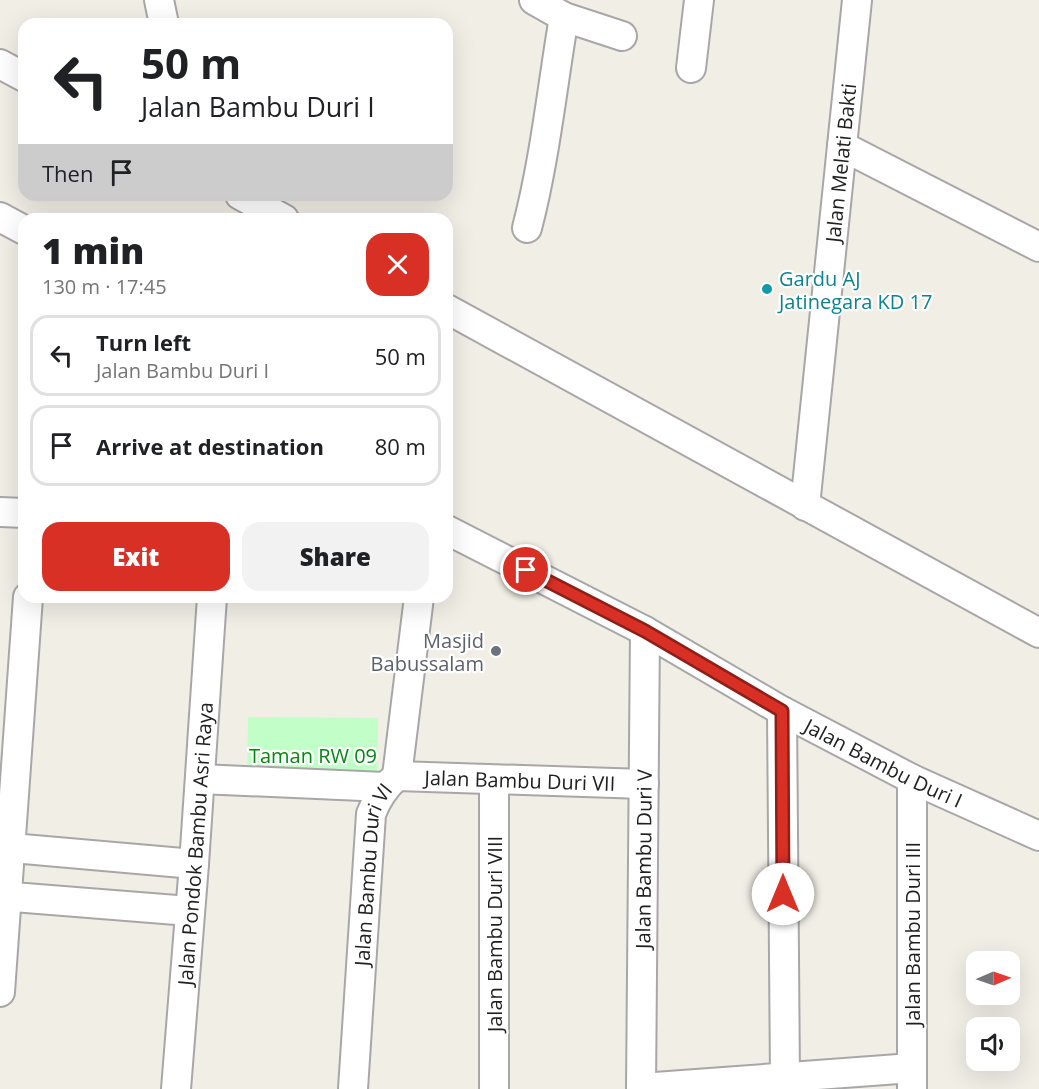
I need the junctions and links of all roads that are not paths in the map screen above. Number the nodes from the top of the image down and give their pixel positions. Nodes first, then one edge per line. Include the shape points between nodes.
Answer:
1 (159, 0) edge
2 (534, 0) edge
3 (699, 0) edge
4 (857, 0) edge
5 (564, 17) junction
6 (163, 18) edge
7 (622, 36) dead end
8 (0, 64) edge
9 (691, 68) dead end
10 (18, 74) edge
11 (842, 146) junction
12 (251, 201) edge
13 (273, 213) edge
14 (0, 217) edge
15 (18, 227) edge
16 (527, 228) dead end
17 (1039, 248) edge
18 (453, 312) edge
19 (805, 506) junction
20 (0, 512) edge
21 (18, 513) edge
22 (453, 533) edge
23 (27, 603) edge
24 (212, 603) edge
25 (418, 603) edge
26 (645, 631) junction
27 (1039, 633) edge
28 (782, 711) junction
29 (200, 778) junction
30 (912, 779) junction
31 (494, 780) junction
32 (391, 781) junction
33 (644, 784) junction
34 (1039, 836) edge
35 (5, 847) edge
36 (194, 864) junction
37 (3, 897) edge
38 (189, 911) junction
39 (0, 992) edge
40 (785, 1079) junction
41 (912, 1079) edge
42 (176, 1089) edge
43 (353, 1089) edge
44 (494, 1089) edge
45 (641, 1089) edge

1 - 6 street
2 - 5 street
3 - 9 street
4 - 11 street, Jalan Melati Bakti
5 - 7 street
5 - 16 street via 539,177
8 - 10 street
11 - 17 street
11 - 19 street, Jalan Melati Bakti
12 - 13 street
14 - 15 street
18 - 19 street
19 - 27 street
20 - 21 street
22 - 26 street, Jalan Bambu Duri I
23 - 35 street
24 - 29 street, Jalan Pondok Bambu Asri Raya
25 - 32 street, Jalan Bambu Duri VI
26 - 28 street, Jalan Bambu Duri I
26 - 33 street, Jalan Bambu Duri V
28 - 30 street, Jalan Bambu Duri I
28 - 40 street
29 - 32 street, Jalan Bambu Duri VII
29 - 36 street, Jalan Pondok Bambu Asri Raya
30 - 34 street, Jalan Bambu Duri I
30 - 41 street, Jalan Bambu Duri III
31 - 32 street, Jalan Bambu Duri VII
31 - 33 street, Jalan Bambu Duri VII
31 - 44 street, Jalan Bambu Duri VIII
32 - 43 street, Jalan Bambu Duri VI via 375,801 371,814
33 - 45 street, Jalan Bambu Duri V
35 - 36 street
35 - 37 street
36 - 38 street, Jalan Pondok Bambu Asri Raya
37 - 38 street
37 - 39 street
38 - 42 street, Jalan Pondok Bambu Asri Raya
40 - 41 street
40 - 45 street

